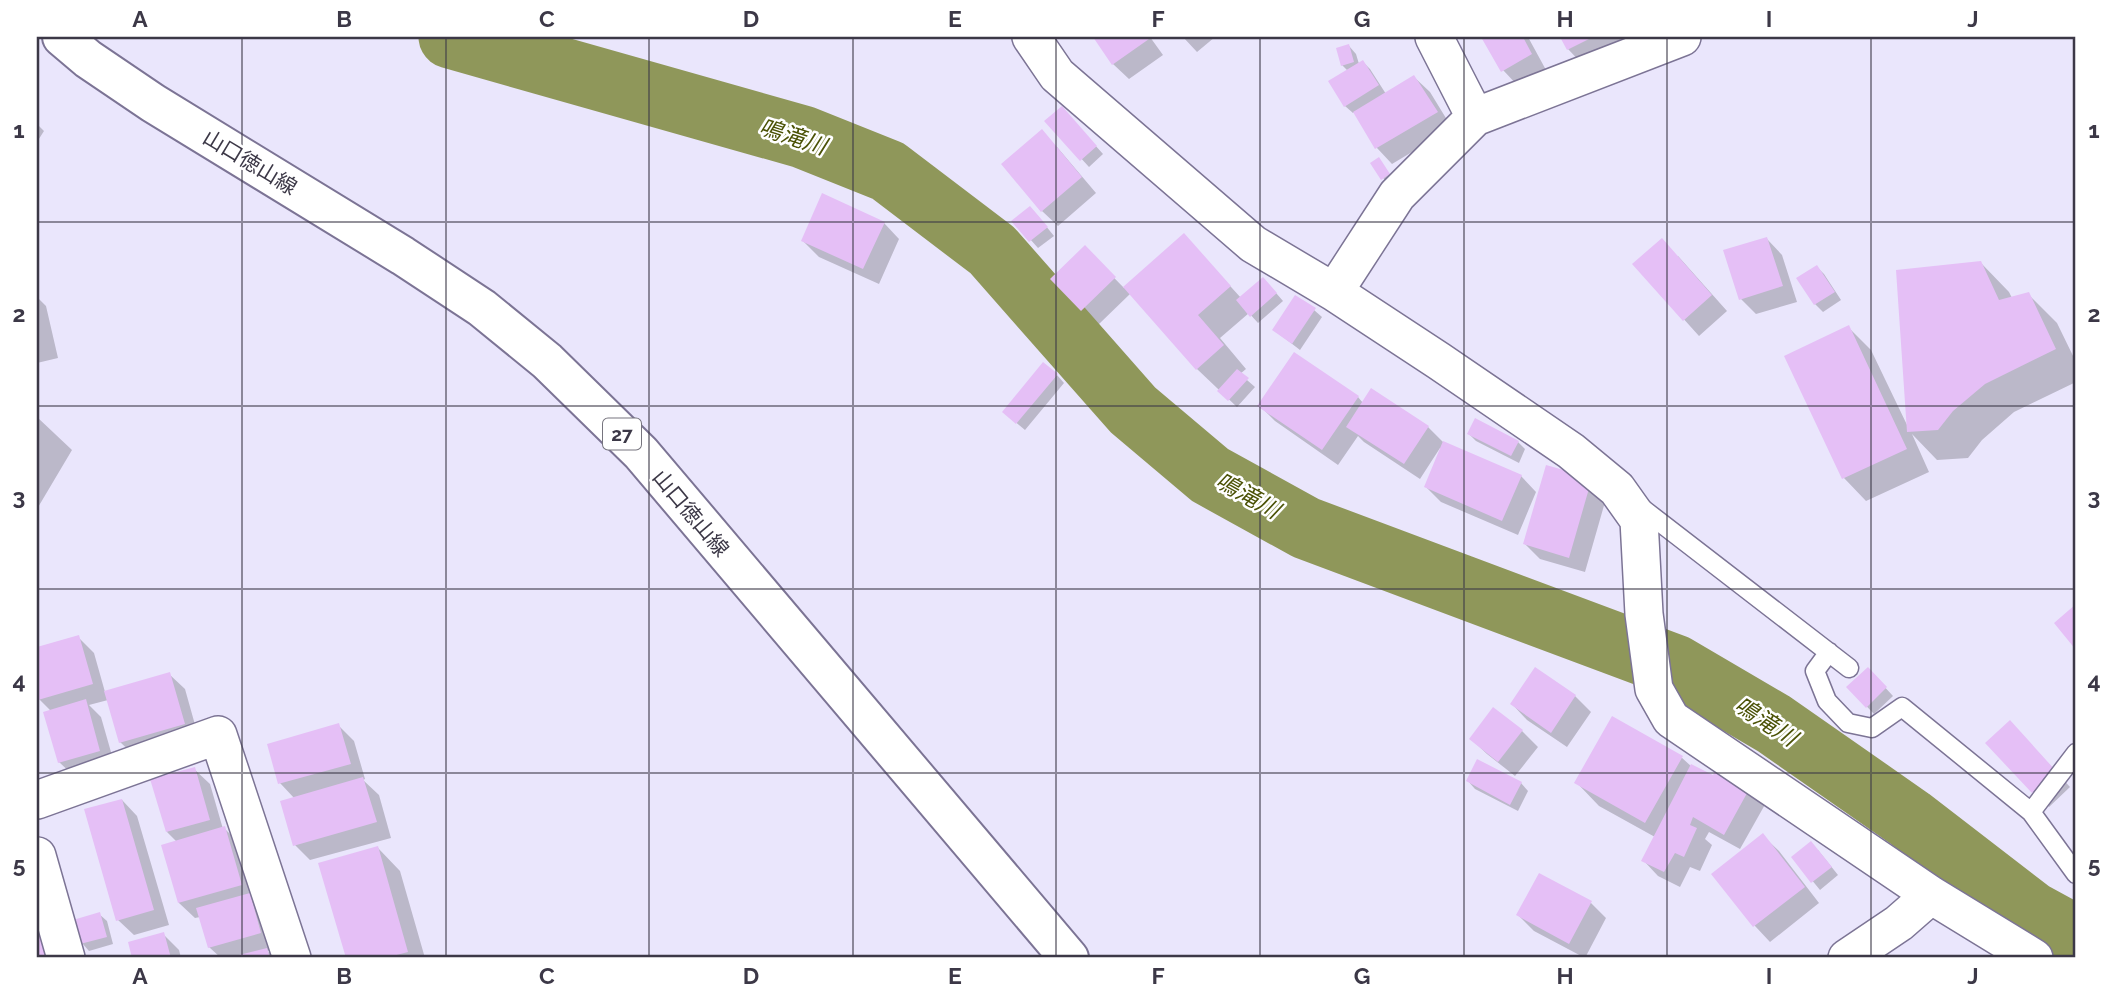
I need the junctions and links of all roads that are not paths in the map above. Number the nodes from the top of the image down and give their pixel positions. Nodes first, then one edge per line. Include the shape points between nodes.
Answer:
1 (62, 37) edge
2 (1031, 37) edge
3 (1434, 37) edge
4 (1682, 37) edge
5 (1638, 44) edge
6 (1475, 117) junction
7 (1334, 292) junction
8 (1617, 489) junction
9 (1829, 652) junction
10 (1849, 668) dead end
11 (2076, 753) edge
12 (37, 800) edge
13 (2031, 812) junction
14 (37, 856) edge
15 (2076, 874) edge
16 (1931, 895) junction
17 (66, 958) edge
18 (292, 958) edge
19 (1069, 958) edge
20 (1847, 958) edge
21 (2034, 958) edge

1 - 19 main road, 山口徳山線 / 27 via 153,103 482,308 547,361 641,453
2 - 7 street via 1057,75 1253,244
3 - 6 street
4 - 5 street
5 - 6 street
6 - 7 street via 1397,195
7 - 8 street via 1572,451
8 - 9 lane
8 - 16 street via 1639,520 1654,689 1671,719
9 - 10 lane
9 - 13 lane via 1815,671 1827,701 1848,723 1872,728 1902,707
11 - 13 lane
12 - 18 street via 218,734
13 - 15 lane
14 - 17 street
16 - 20 street
16 - 21 street

